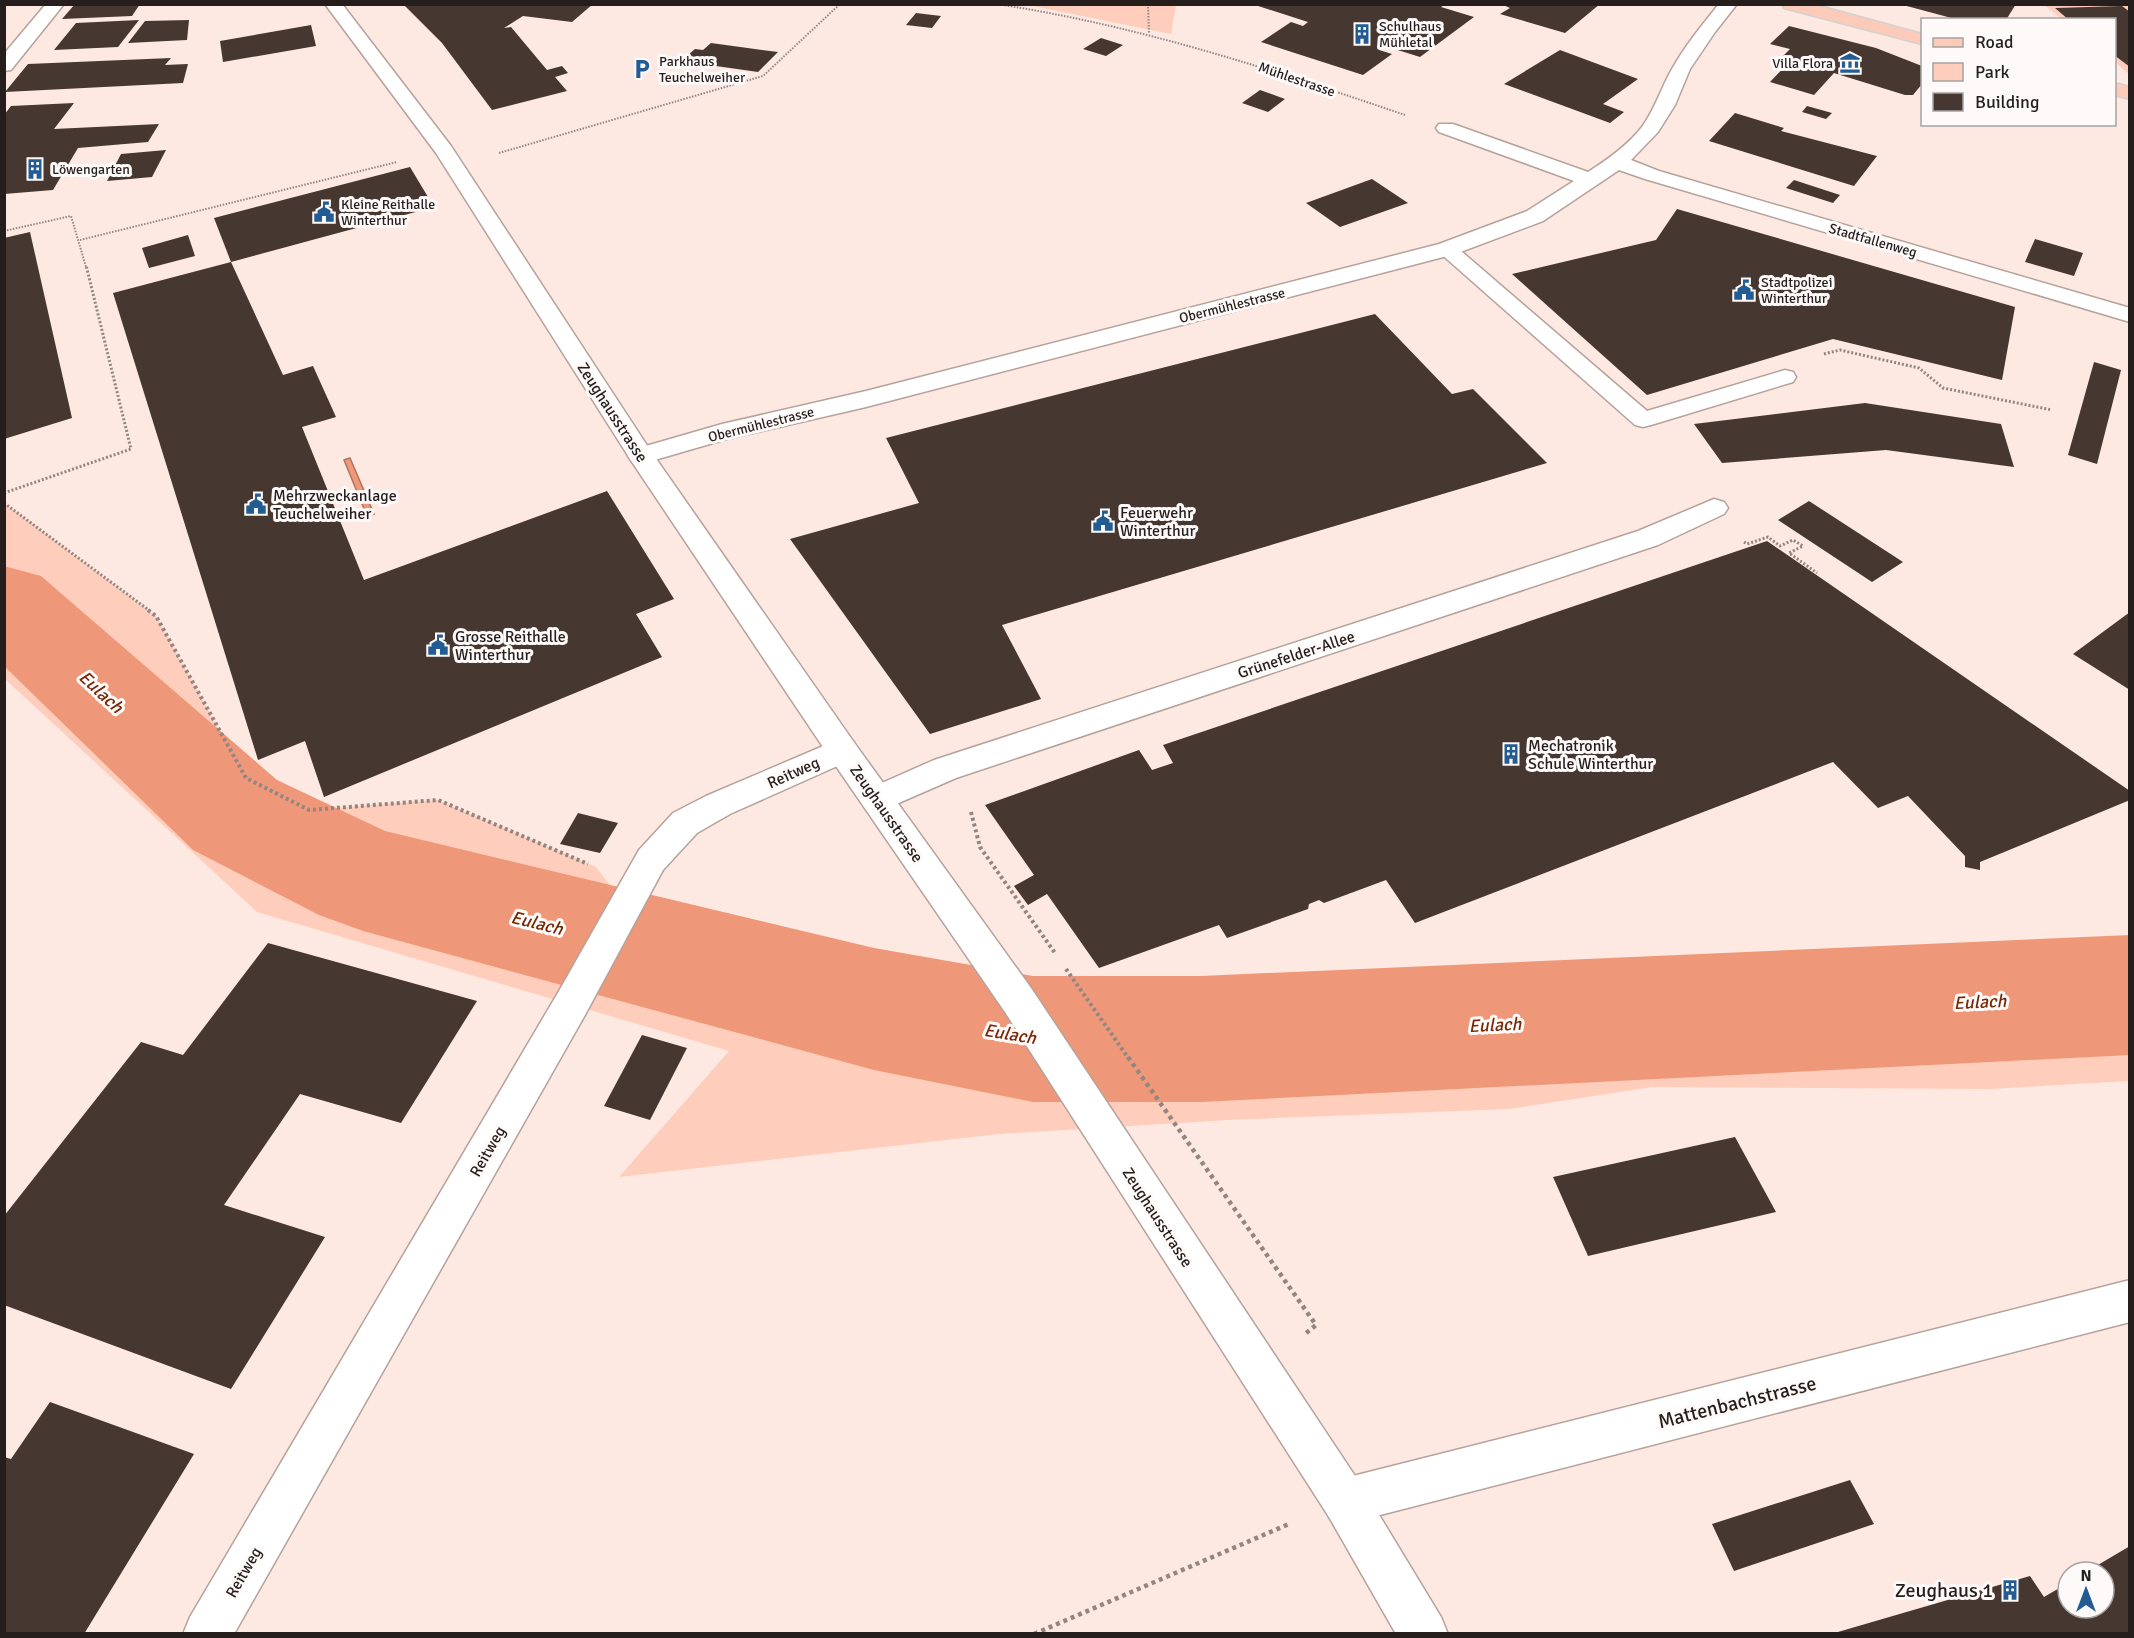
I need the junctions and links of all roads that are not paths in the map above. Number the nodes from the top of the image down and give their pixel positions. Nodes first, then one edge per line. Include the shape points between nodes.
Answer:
1 (56, 4) edge
2 (333, 4) edge
3 (1729, 4) edge
4 (1790, 4) edge
5 (1921, 38) edge
6 (4, 66) edge
7 (1446, 128) road end
8 (1617, 162) junction
9 (1591, 180) junction
10 (1447, 249) junction
11 (2130, 315) edge
12 (1785, 377) road end
13 (641, 456) junction
14 (1714, 508) dead end
15 (842, 750) junction
16 (878, 799) junction
17 (2130, 1301) edge
18 (1345, 1501) junction
19 (207, 1634) edge
20 (1424, 1634) edge

1 - 6 street
2 - 13 street, Zeughausstrasse via 444,150
3 - 8 street, Obermühlestrasse via 1681,69 1648,132
4 - 5 main road
7 - 9 street
8 - 9 street, Obermühlestrasse
8 - 11 street, Stadtfallenweg
9 - 10 street, Obermühlestrasse via 1535,216
10 - 12 lane via 1643,420
10 - 13 street, Obermühlestrasse via 866,399 722,432
13 - 15 street, Zeughausstrasse
14 - 16 street, Grünefelder-Allee via 1648,538 945,770
15 - 16 street, Zeughausstrasse
15 - 19 street, Reitweg via 718,805 685,824 651,860
16 - 18 street, Zeughausstrasse via 1018,1000
17 - 18 street, Mattenbachstrasse
18 - 20 street, Zeughausstrasse

